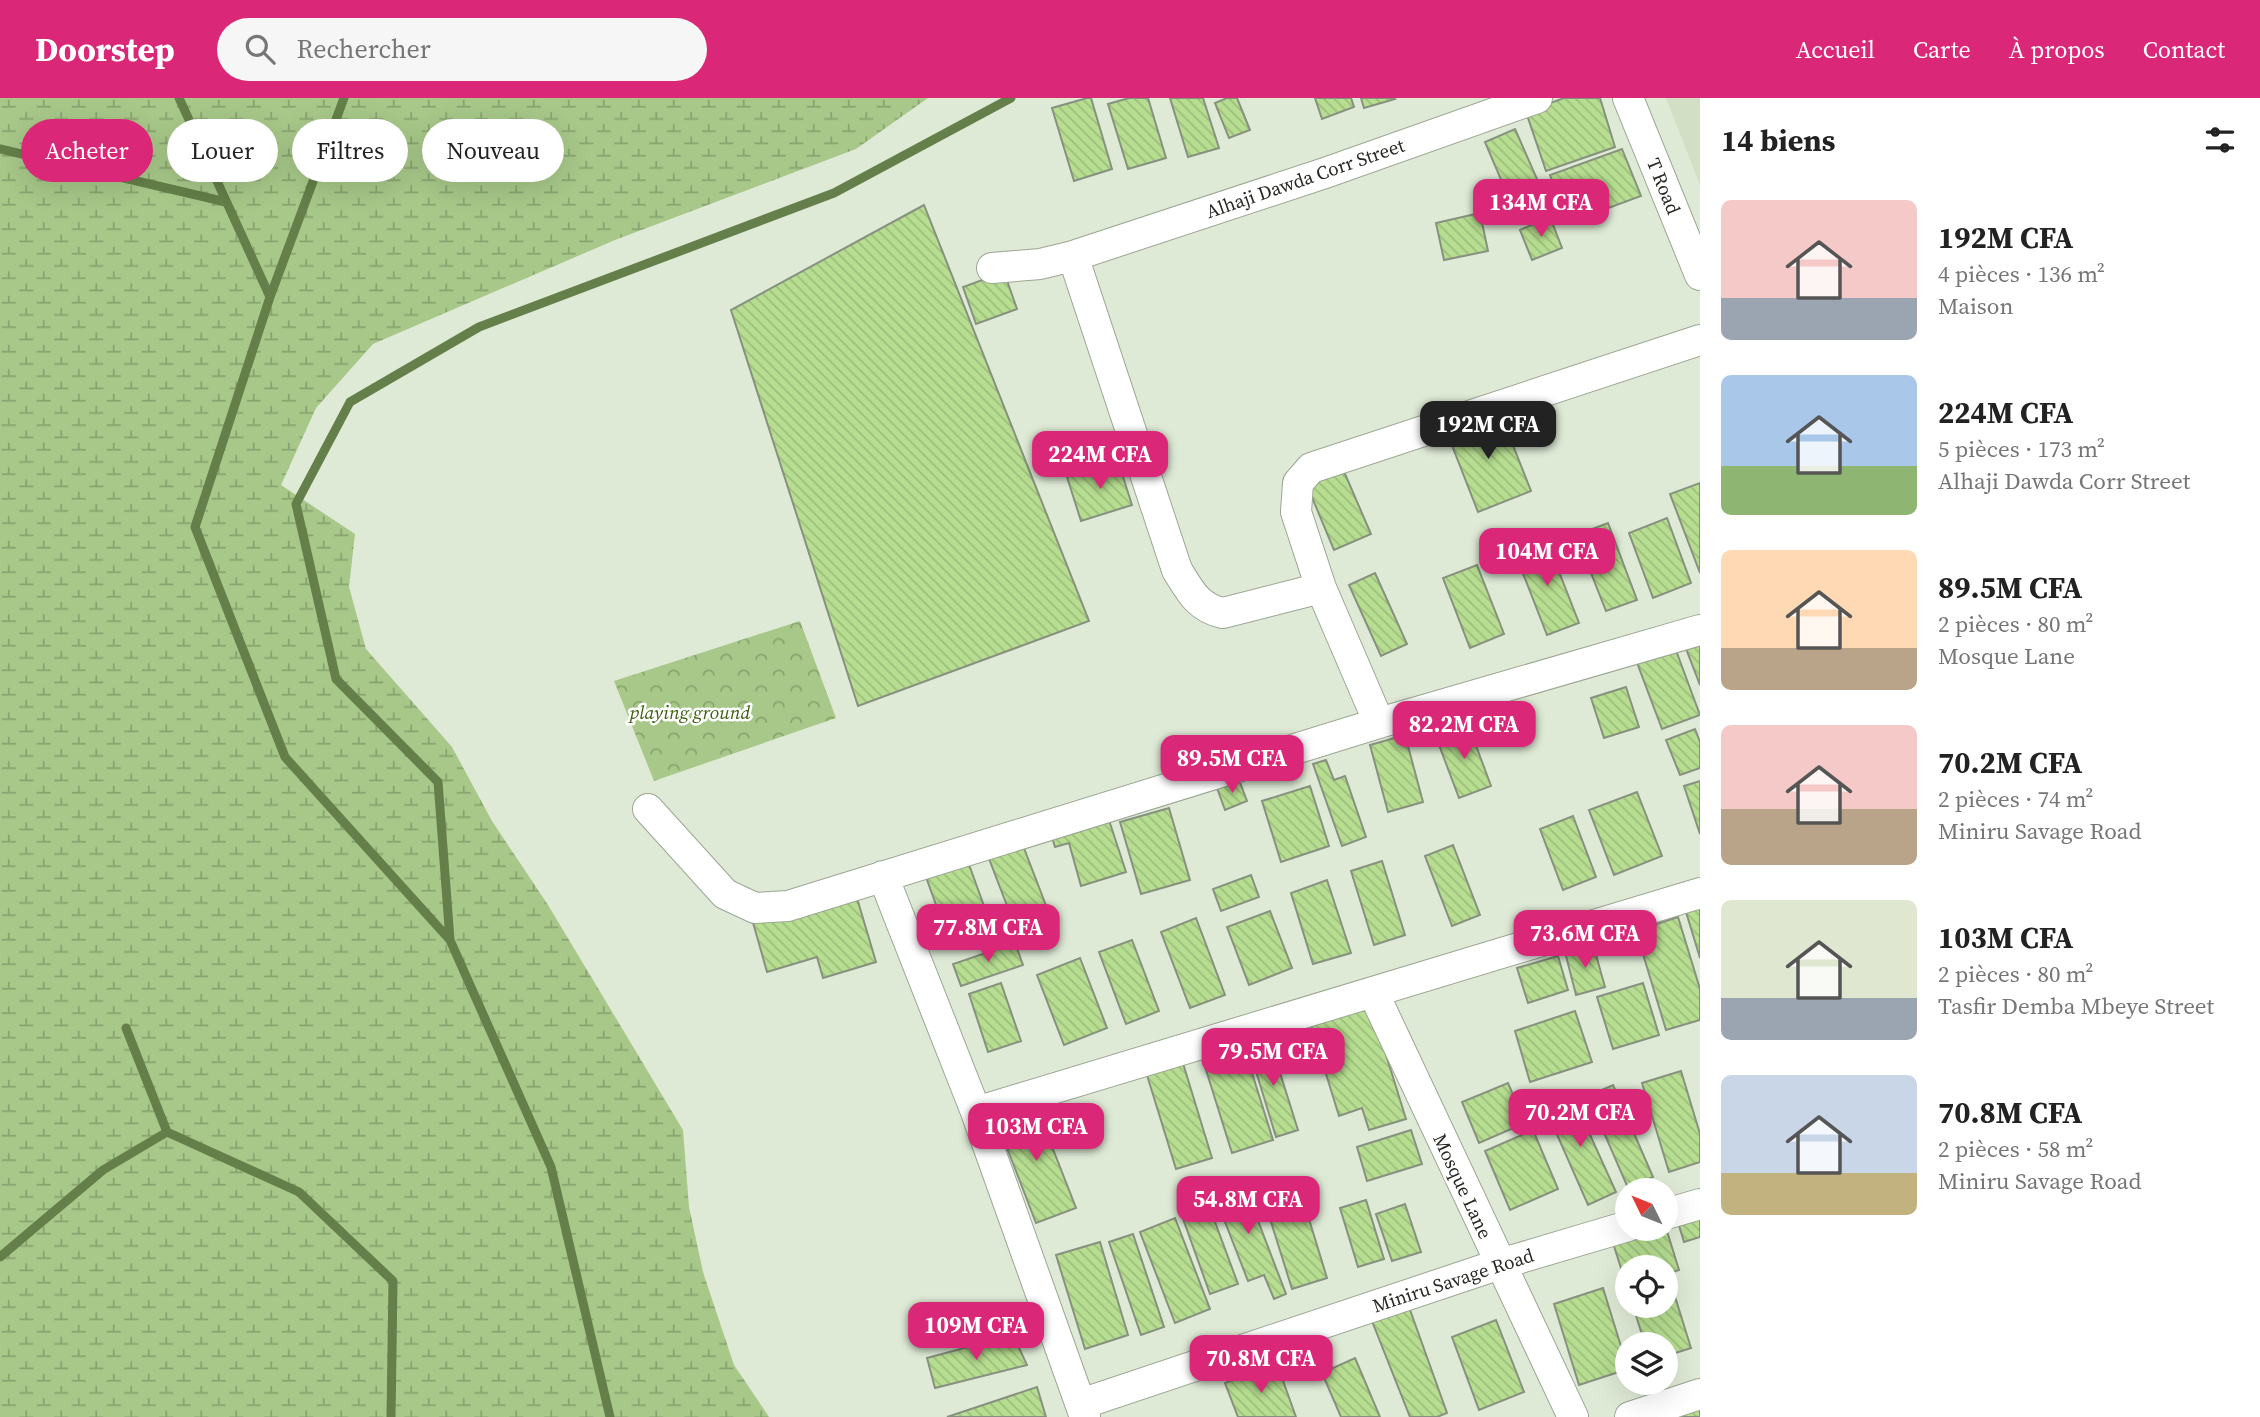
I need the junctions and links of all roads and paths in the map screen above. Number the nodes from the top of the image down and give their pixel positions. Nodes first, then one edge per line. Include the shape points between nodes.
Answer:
1 (1536, 98) edge
2 (1628, 98) edge
3 (1073, 256) junction
4 (992, 268) dead end
5 (1700, 275) edge
6 (1700, 340) edge
7 (1321, 588) junction
8 (1700, 629) edge
9 (1379, 723) junction
10 (648, 808) dead end
11 (883, 876) junction
12 (1700, 893) edge
13 (1373, 992) junction
14 (976, 1112) junction
15 (1700, 1204) edge
16 (1678, 1210) edge
17 (1615, 1230) edge
18 (1500, 1264) junction
19 (1700, 1395) edge
20 (1083, 1411) edge
21 (1565, 1415) edge
22 (1630, 1417) edge

1 - 3 street, Alhaji Dawda Corr Street
2 - 5 street, T Road
3 - 4 street, Alhaji Dawda Corr Street
3 - 7 street via 1177,570 1194,598 1207,610 1223,613
6 - 7 street via 1311,468 1298,483 1296,512
7 - 9 street
8 - 9 street
9 - 11 street
10 - 11 street via 725,894 755,908 788,906
11 - 14 street
12 - 13 street
13 - 14 street
13 - 18 street, Mosque Lane
14 - 20 street
15 - 16 street
17 - 18 street, Miniru Savage Road
18 - 20 street, Miniru Savage Road
18 - 21 street, Mosque Lane
19 - 22 street

